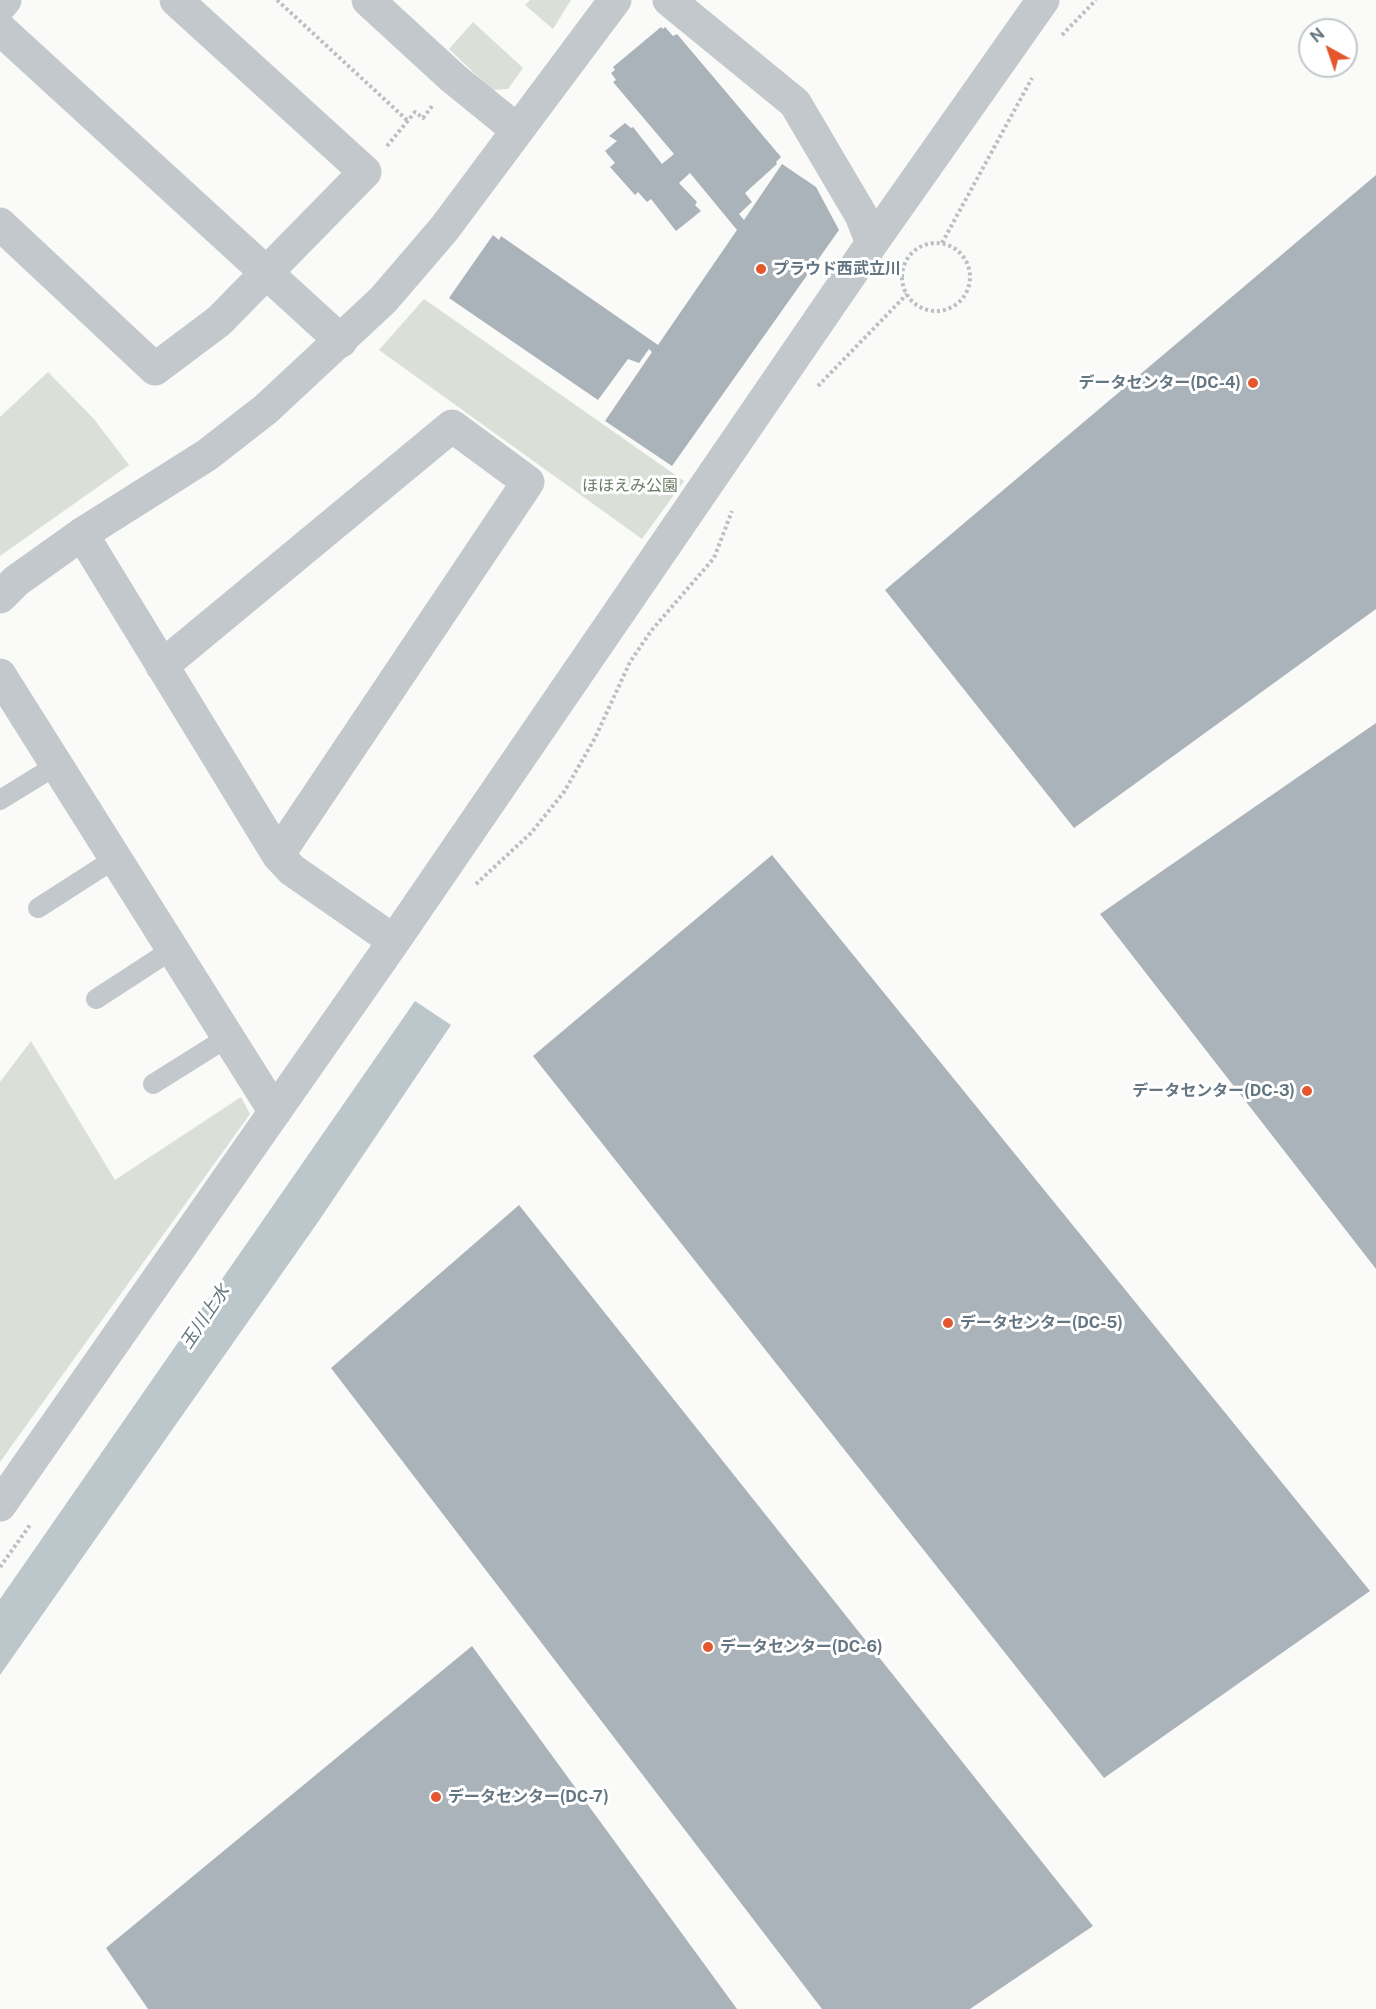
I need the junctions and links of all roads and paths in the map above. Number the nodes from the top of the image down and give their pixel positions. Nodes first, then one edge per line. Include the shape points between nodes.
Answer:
1 (5, 0) edge
2 (176, 0) edge
3 (277, 0) edge
4 (368, 0) edge
5 (615, 0) edge
6 (669, 0) edge
7 (1043, 0) edge
8 (1096, 0) edge
9 (0, 6) edge
10 (0, 29) edge
11 (1061, 36) dead end
12 (1034, 73) dead end
13 (453, 78) junction
14 (408, 121) junction
15 (517, 130) junction
16 (365, 172) junction
17 (0, 224) edge
18 (872, 243) junction
19 (942, 243) junction
20 (268, 274) junction
21 (907, 294) junction
22 (341, 341) junction
23 (811, 394) dead end
24 (737, 504) dead end
25 (82, 534) junction
26 (0, 597) edge
27 (162, 666) junction
28 (0, 675) edge
29 (57, 765) junction
30 (0, 800) edge
31 (278, 855) junction
32 (116, 858) junction
33 (468, 891) dead end
34 (38, 908) dead end
35 (394, 941) junction
36 (173, 949) junction
37 (96, 999) dead end
38 (228, 1037) junction
39 (153, 1084) dead end
40 (275, 1112) junction
41 (0, 1505) edge

1 - 9 street
2 - 16 street
3 - 14 path
4 - 13 street
5 - 15 street
6 - 18 street via 795,103 861,215
7 - 18 street
8 - 11 path
10 - 20 street
12 - 19 path
13 - 14 path via 423,118 415,112
13 - 15 street
14 - 16 path
15 - 22 street via 444,229 383,300
16 - 20 street
17 - 20 street via 155,369 219,321
18 - 35 street
19 - 21 path via 922,246 907,260 903,277
19 - 21 path via 966,261 970,270 966,293 958,302 937,310 925,309
20 - 22 street
21 - 23 path
22 - 25 street via 266,409 207,455
24 - 33 path via 714,558 651,631 630,662 595,738 564,792 531,833
25 - 26 street
25 - 27 street
27 - 31 street
27 - 31 street via 452,426 528,482
28 - 29 street
29 - 30 lane
29 - 32 street
31 - 35 street via 292,870
32 - 34 lane
32 - 36 street
35 - 40 street
36 - 37 lane
36 - 38 street
38 - 39 lane
38 - 40 street
40 - 41 street

